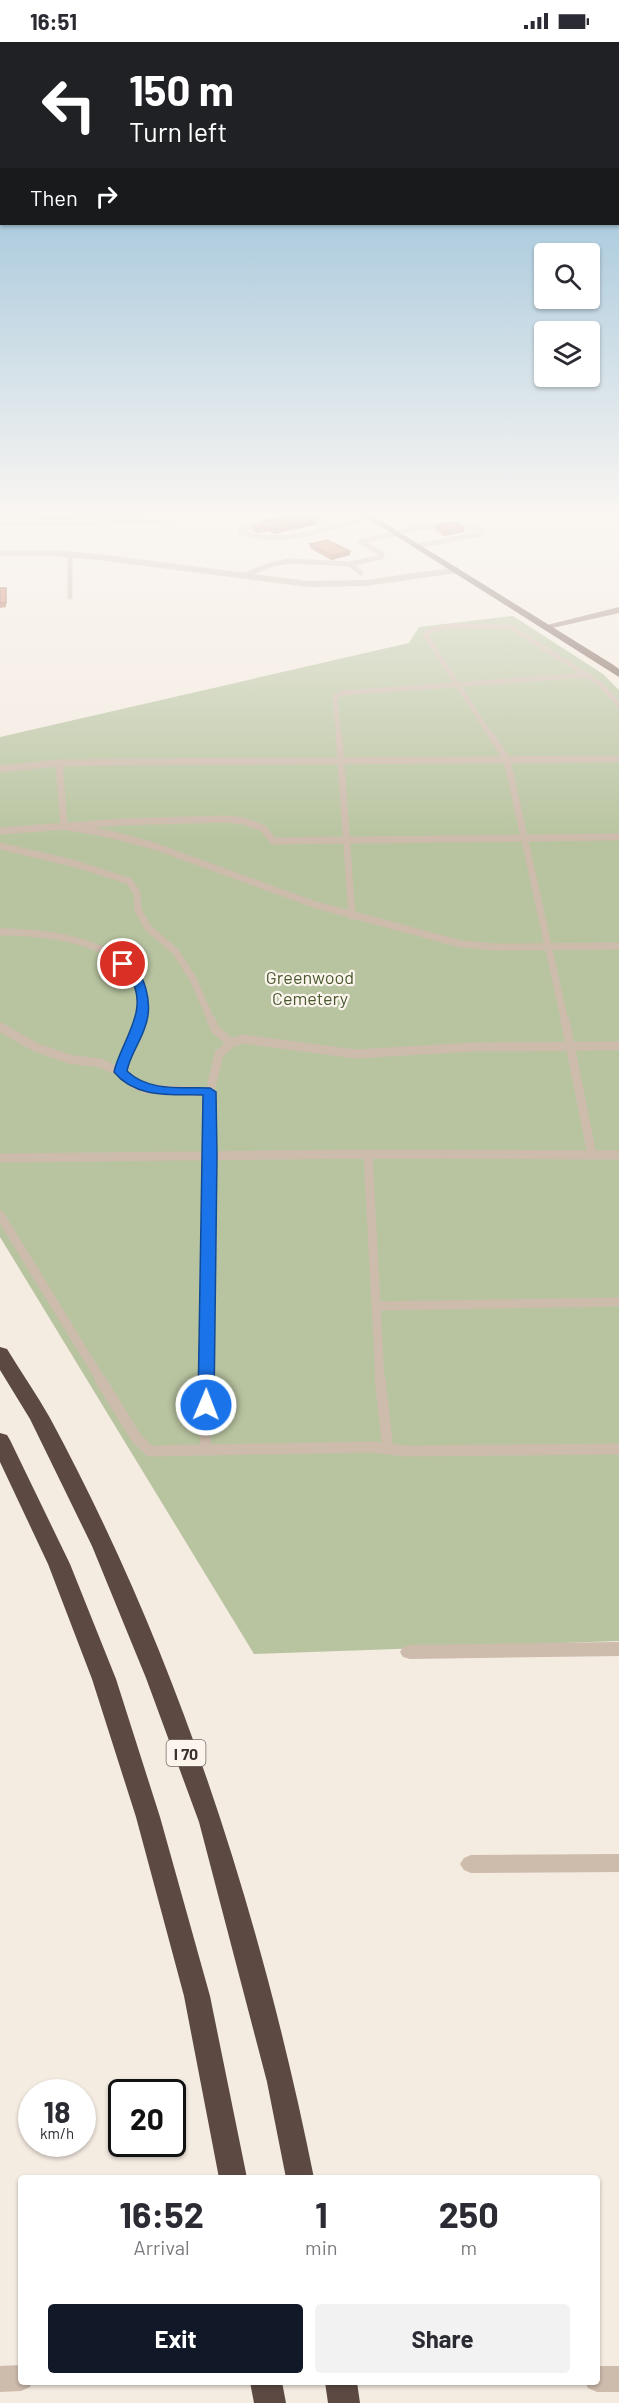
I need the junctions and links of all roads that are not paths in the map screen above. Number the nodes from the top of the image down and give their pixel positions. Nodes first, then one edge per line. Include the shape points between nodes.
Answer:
1 (542, 622) edge
2 (565, 622) edge
3 (548, 626) junction
4 (619, 674) edge
5 (588, 675) junction
6 (457, 686) junction
7 (619, 705) edge
8 (619, 759) edge
9 (507, 760) junction
10 (340, 761) junction
11 (59, 763) junction
12 (0, 770) edge
13 (122, 822) junction
14 (64, 826) junction
15 (0, 831) edge
16 (113, 834) junction
17 (619, 837) edge
18 (525, 838) junction
19 (348, 840) junction
20 (0, 846) edge
21 (352, 916) junction
22 (0, 932) edge
23 (619, 946) edge
24 (550, 947) junction
25 (0, 1027) edge
26 (231, 1043) junction
27 (570, 1046) junction
28 (619, 1046) edge
29 (120, 1072) junction
30 (210, 1092) junction
31 (368, 1154) junction
32 (211, 1155) junction
33 (592, 1155) junction
34 (619, 1155) edge
35 (0, 1158) edge
36 (0, 1215) edge
37 (619, 1302) edge
38 (377, 1306) junction
39 (0, 1354) edge
40 (0, 1440) edge
41 (388, 1449) junction
42 (619, 1449) edge
43 (205, 1450) junction
44 (619, 1650) edge
45 (410, 1652) dead end
46 (619, 1863) edge
47 (471, 1864) dead end
48 (232, 2175) edge
49 (299, 2175) edge
50 (18, 2378) edge
51 (0, 2379) edge
52 (600, 2379) edge
53 (619, 2379) edge
54 (267, 2385) edge
55 (341, 2385) edge
56 (270, 2403) edge
57 (344, 2403) edge

1 - 3 main road
2 - 3 street
3 - 4 main road
5 - 6 lane
5 - 6 lane via 511,627 452,626 428,631 427,638
5 - 7 lane
6 - 9 lane
6 - 10 lane via 342,693 335,697
8 - 9 lane
9 - 10 lane
9 - 18 lane
10 - 11 lane
10 - 19 lane
11 - 12 lane
11 - 14 lane
13 - 14 lane
13 - 16 lane
13 - 19 lane via 243,820 263,828 273,841
14 - 15 lane
14 - 16 lane
16 - 21 lane
17 - 18 lane
18 - 19 lane
18 - 24 lane
19 - 21 lane
20 - 26 lane via 129,880 148,928 175,951 192,977 215,1029
21 - 24 lane via 461,944
22 - 29 lane via 49,933 92,944 123,964 136,978 142,992 139,1027 123,1057
23 - 24 lane
24 - 27 lane
25 - 29 lane via 35,1047
26 - 27 lane via 264,1040 356,1054
26 - 30 lane via 219,1054
27 - 28 lane
27 - 33 lane
29 - 30 lane via 146,1089
30 - 32 lane
31 - 32 lane
31 - 33 lane
31 - 38 lane
32 - 35 lane
32 - 43 lane
33 - 34 lane
36 - 43 lane via 136,1439 150,1451
37 - 38 lane
38 - 41 lane
39 - 49 highway, I 70 via 40,1418 103,1546 211,1822 281,2082
40 - 48 highway via 59,1564 104,1679 148,1817 197,1996
41 - 42 lane
41 - 43 lane
44 - 45 street
46 - 47 street
50 - 51 street
52 - 53 street
54 - 56 highway
55 - 57 highway

